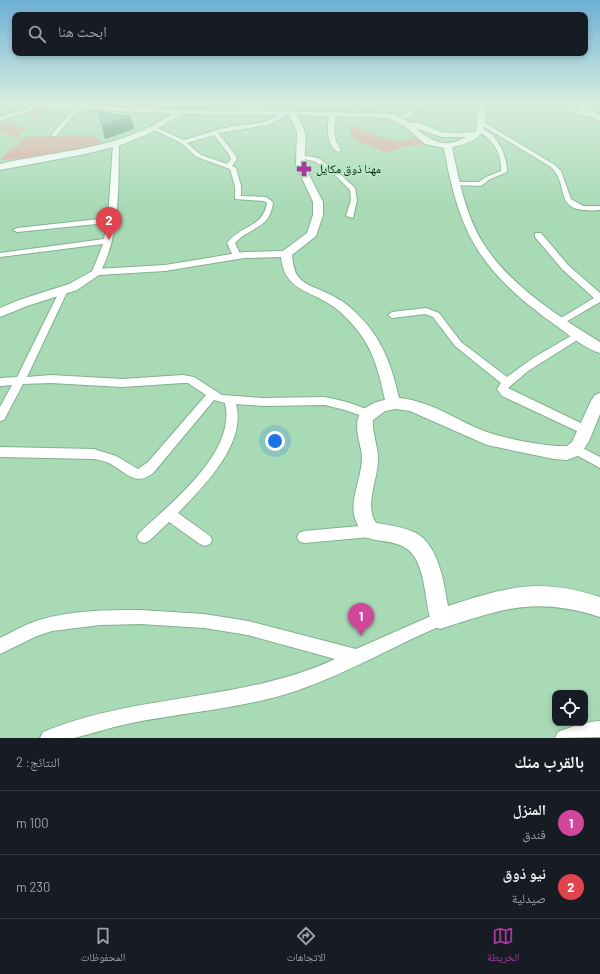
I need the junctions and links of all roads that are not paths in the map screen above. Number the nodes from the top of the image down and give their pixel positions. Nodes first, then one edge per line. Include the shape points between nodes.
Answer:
1 (133, 137) edge
2 (173, 137) edge
3 (200, 137) edge
4 (218, 137) edge
5 (301, 137) edge
6 (331, 137) edge
7 (423, 137) edge
8 (460, 137) edge
9 (473, 137) edge
10 (491, 137) edge
11 (501, 137) edge
12 (184, 142) junction
13 (462, 143) junction
14 (116, 144) junction
15 (448, 146) junction
16 (338, 150) dead end
17 (300, 157) junction
18 (0, 161) edge
19 (16, 164) junction
20 (229, 166) junction
21 (0, 167) edge
22 (455, 184) junction
23 (600, 208) edge
24 (350, 216) dead end
25 (112, 220) junction
26 (17, 230) dead end
27 (538, 235) dead end
28 (107, 241) junction
29 (286, 254) junction
30 (0, 255) edge
31 (237, 256) junction
32 (96, 272) junction
33 (64, 290) junction
34 (600, 298) edge
35 (0, 314) edge
36 (392, 315) dead end
37 (561, 321) junction
38 (579, 335) junction
39 (600, 348) edge
40 (21, 379) junction
41 (0, 382) edge
42 (507, 382) junction
43 (212, 395) junction
44 (600, 399) edge
45 (230, 401) junction
46 (393, 403) junction
47 (368, 414) junction
48 (0, 416) edge
49 (585, 430) junction
50 (575, 449) junction
51 (0, 452) edge
52 (600, 464) edge
53 (168, 514) junction
54 (371, 531) junction
55 (144, 537) dead end
56 (304, 537) dead end
57 (205, 540) dead end
58 (600, 607) edge
59 (440, 619) junction
60 (0, 646) edge
61 (357, 657) junction
62 (600, 729) edge
63 (49, 738) edge
64 (564, 738) edge

1 - 14 street
2 - 12 street
3 - 12 street
4 - 20 street via 233,156 234,159
5 - 17 street
6 - 16 street
7 - 15 street via 428,142
8 - 13 street via 463,139
9 - 13 street
10 - 22 street via 501,151 504,172 488,178 481,184
11 - 23 street via 553,166 558,171 571,204 583,208
12 - 20 street via 196,154
13 - 15 street
14 - 19 street
14 - 25 street
15 - 22 street
17 - 24 street via 316,160 353,189 354,200
17 - 29 street via 300,165 318,202 318,216 312,234
18 - 19 street
19 - 21 street
20 - 31 street via 234,169 238,186 237,198 266,199 270,202 268,213 260,224 238,236 231,243
22 - 37 street via 466,221 485,255 518,289
25 - 26 street
25 - 28 street
27 - 34 street via 565,267
28 - 30 street
28 - 32 street
29 - 31 street
29 - 46 street via 289,270 301,286 334,302 370,337 385,368
31 - 32 street via 176,267
32 - 33 street via 83,282
33 - 35 street via 23,303
33 - 40 street
34 - 37 street
36 - 42 street via 426,311 436,315 458,344
37 - 38 street
38 - 39 street
38 - 42 street
40 - 41 street
40 - 43 street via 122,383 183,379 190,380
40 - 48 street
42 - 49 street via 502,389 506,393
43 - 45 street
43 - 51 street via 147,471 140,474 112,459 94,454
44 - 49 street
45 - 47 street via 326,401
45 - 53 street via 234,415 232,426 220,454
46 - 47 street
46 - 50 street via 416,406 490,439 550,452
47 - 54 street via 364,428 370,465 363,506 364,522
49 - 50 street via 579,446
50 - 52 street
53 - 55 street
53 - 57 street
54 - 56 street
54 - 59 street via 411,541 424,554 432,578
58 - 59 street via 566,597 510,597
59 - 61 street
60 - 61 street via 35,628 52,624 100,618 140,617 204,621 248,628
61 - 63 street via 282,687 227,699 116,717 86,724
62 - 64 street via 583,731

